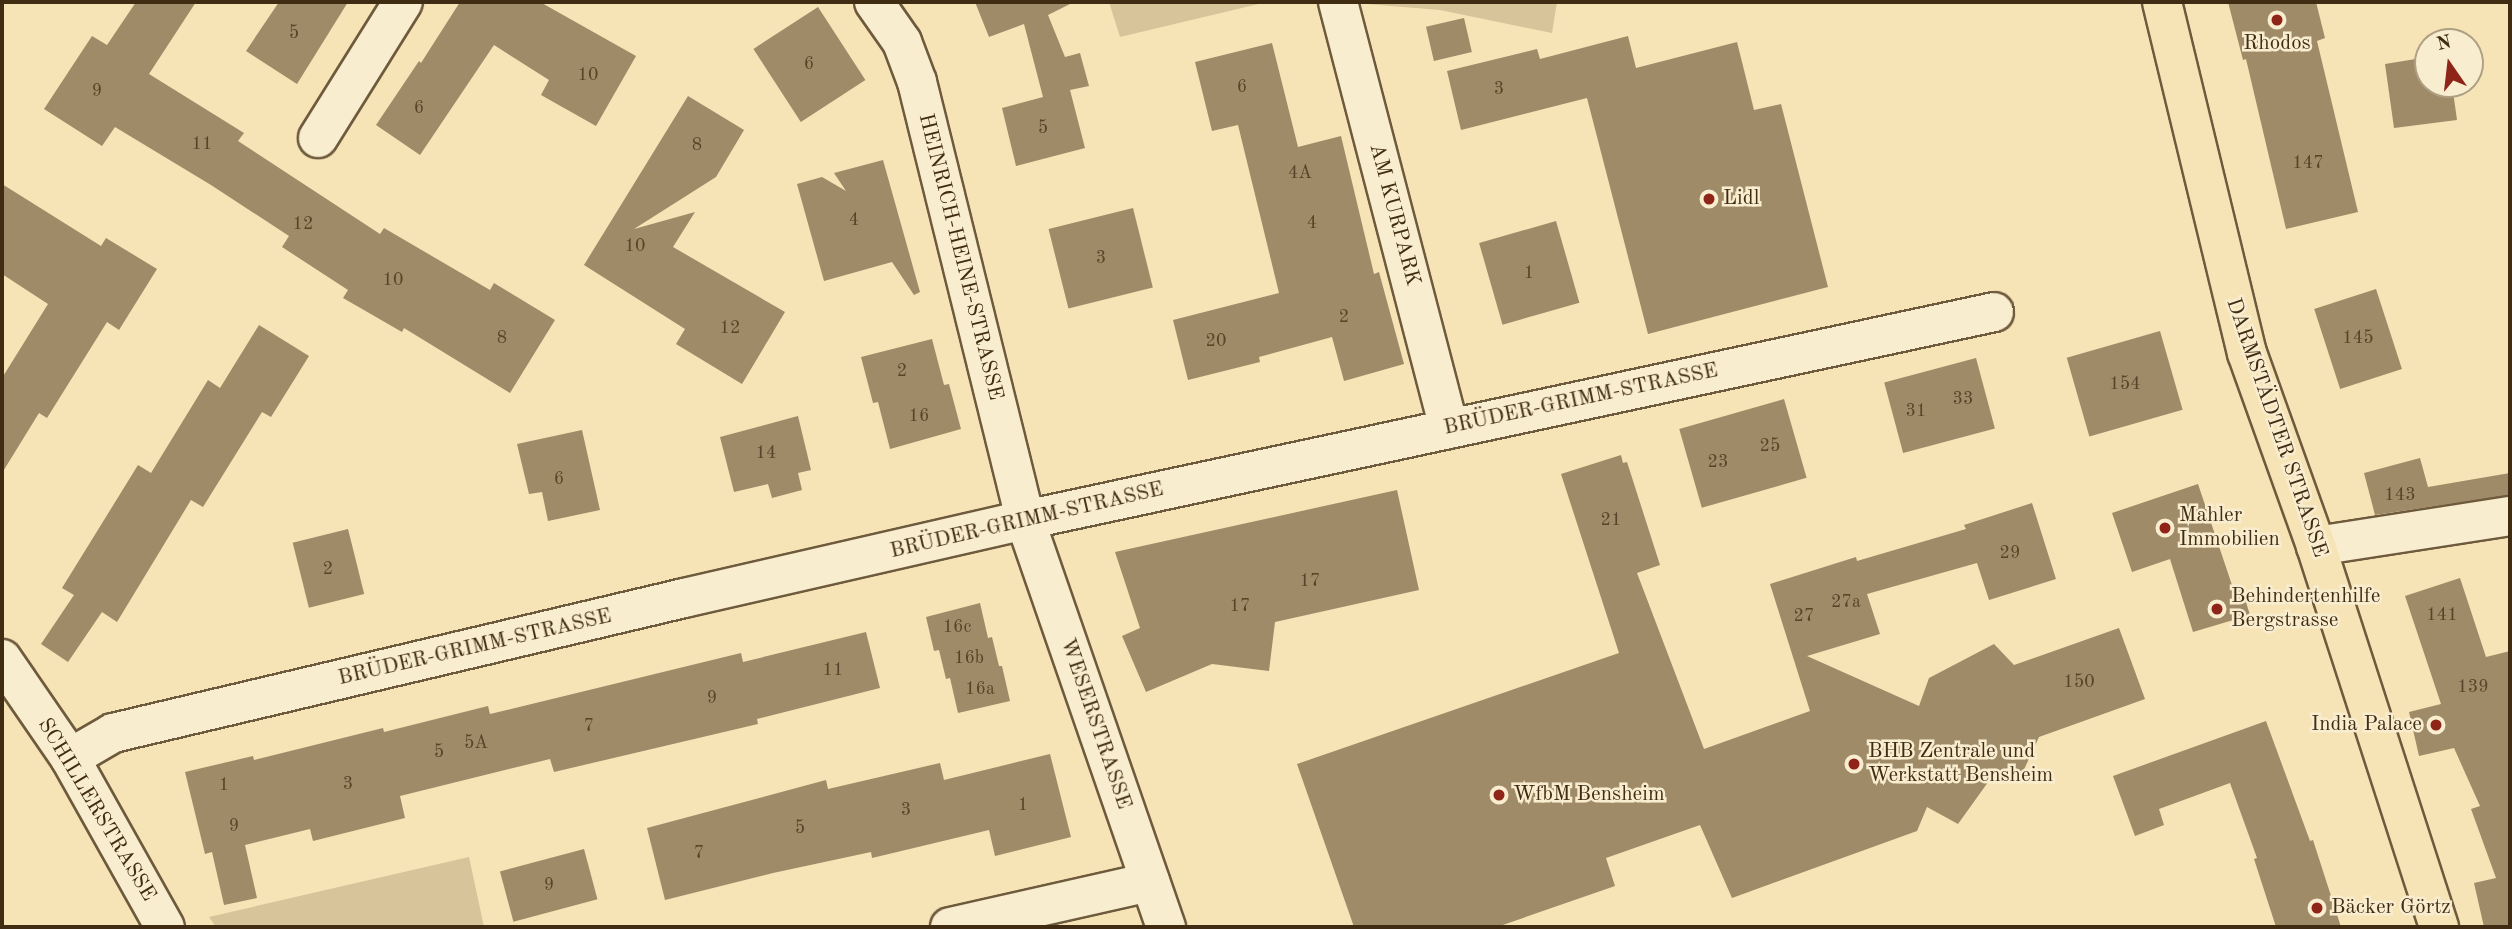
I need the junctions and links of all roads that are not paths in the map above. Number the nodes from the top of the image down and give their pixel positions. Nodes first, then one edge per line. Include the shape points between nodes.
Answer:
1 (403, 2) edge
2 (874, 2) edge
3 (1338, 2) edge
4 (2162, 2) edge
5 (318, 138) dead end
6 (1994, 312) dead end
7 (1449, 429) junction
8 (2510, 516) edge
9 (1025, 520) junction
10 (2316, 546) junction
11 (2, 659) edge
12 (16, 711) edge
13 (69, 758) junction
14 (1150, 882) junction
15 (165, 927) edge
16 (950, 927) edge
17 (1166, 927) edge
18 (2439, 927) edge

1 - 5 street
2 - 9 street, HEINRICH-HEINE-STRASSE via 902,42 917,82
3 - 7 street, AM KURPARK
4 - 10 main road, DARMSTÄDTER STRASSE via 2247,353
6 - 7 street, BRÜDER-GRIMM-STRASSE
7 - 9 street, BRÜDER-GRIMM-STRASSE
8 - 10 street
9 - 13 street, BRÜDER-GRIMM-STRASSE via 113,733
9 - 14 street, WESERSTRASSE
10 - 18 main road, DARMSTÄDTER STRASSE
11 - 12 street, SCHILLERSTRASSE
12 - 13 street, SCHILLERSTRASSE
13 - 15 street, SCHILLERSTRASSE
14 - 16 street
14 - 17 street, WESERSTRASSE

